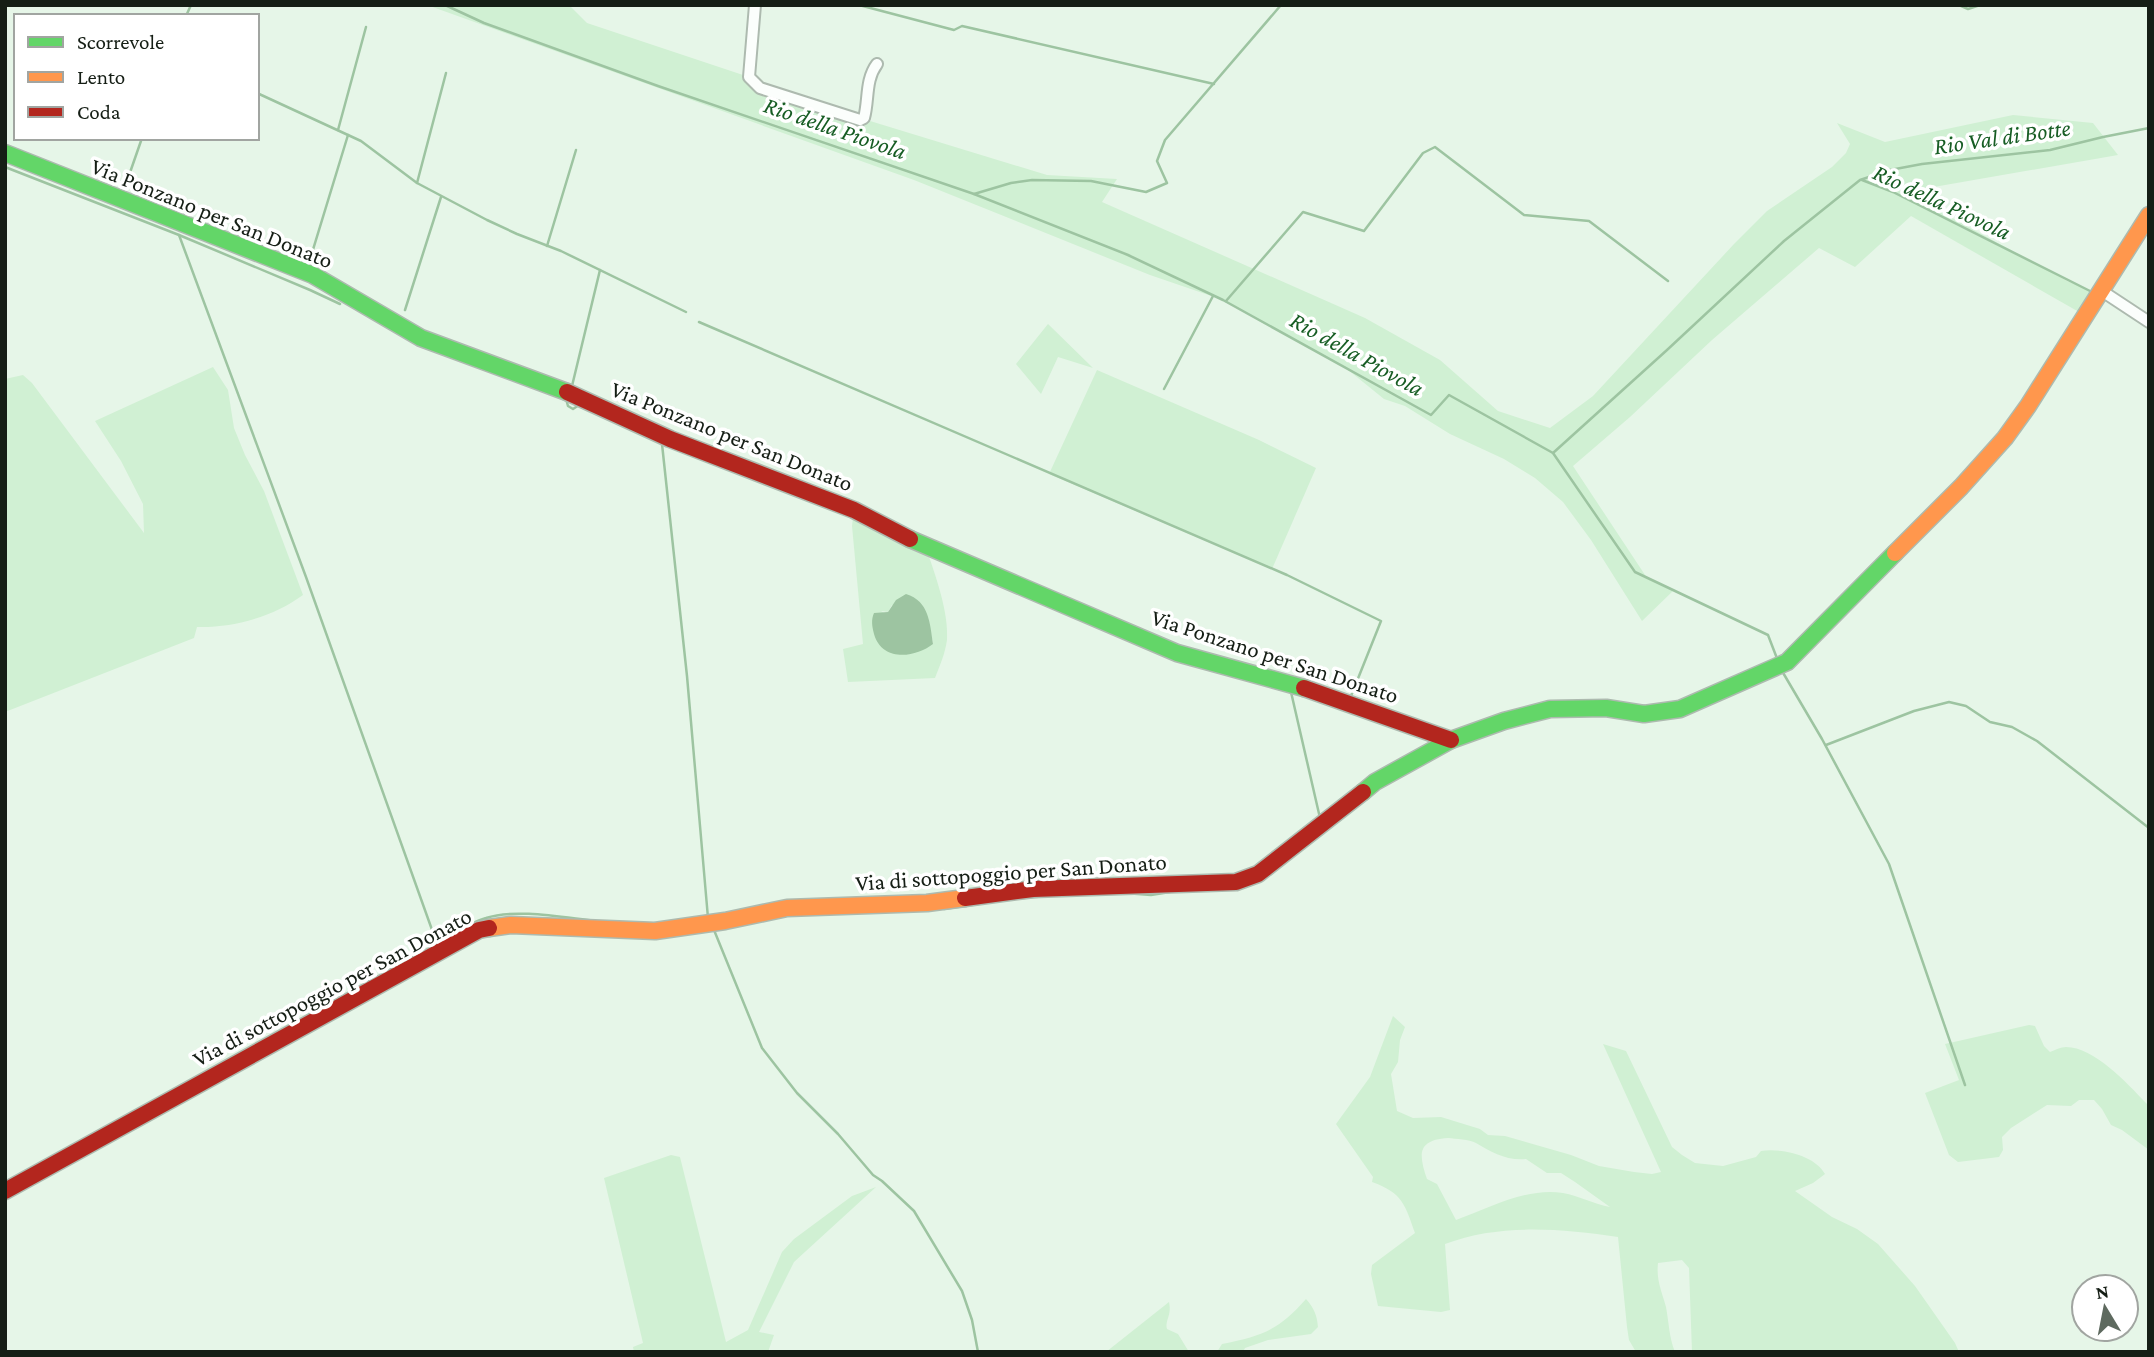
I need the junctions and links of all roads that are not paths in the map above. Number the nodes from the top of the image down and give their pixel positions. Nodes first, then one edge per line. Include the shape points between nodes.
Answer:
1 (755, 5) edge
2 (877, 64) dead end
3 (5, 153) edge
4 (2149, 215) edge
5 (2099, 296) junction
6 (2149, 322) edge
7 (1451, 740) junction
8 (5, 1191) edge

1 - 2 street via 748,77 760,88 860,120
3 - 7 street, Via Ponzano per San Donato via 307,272 421,338 549,384 670,439 854,510 923,546 1177,653 1294,684
4 - 5 street, Via di sottopoggio per San Donato
5 - 6 street
5 - 7 street, Via di sottopoggio per San Donato via 2005,438 1780,666 1680,709 1644,714 1606,708 1549,709
7 - 8 street, Via di sottopoggio per San Donato via 1375,782 1258,874 1236,883 1033,889 928,903 787,908 655,931 511,925 479,930

